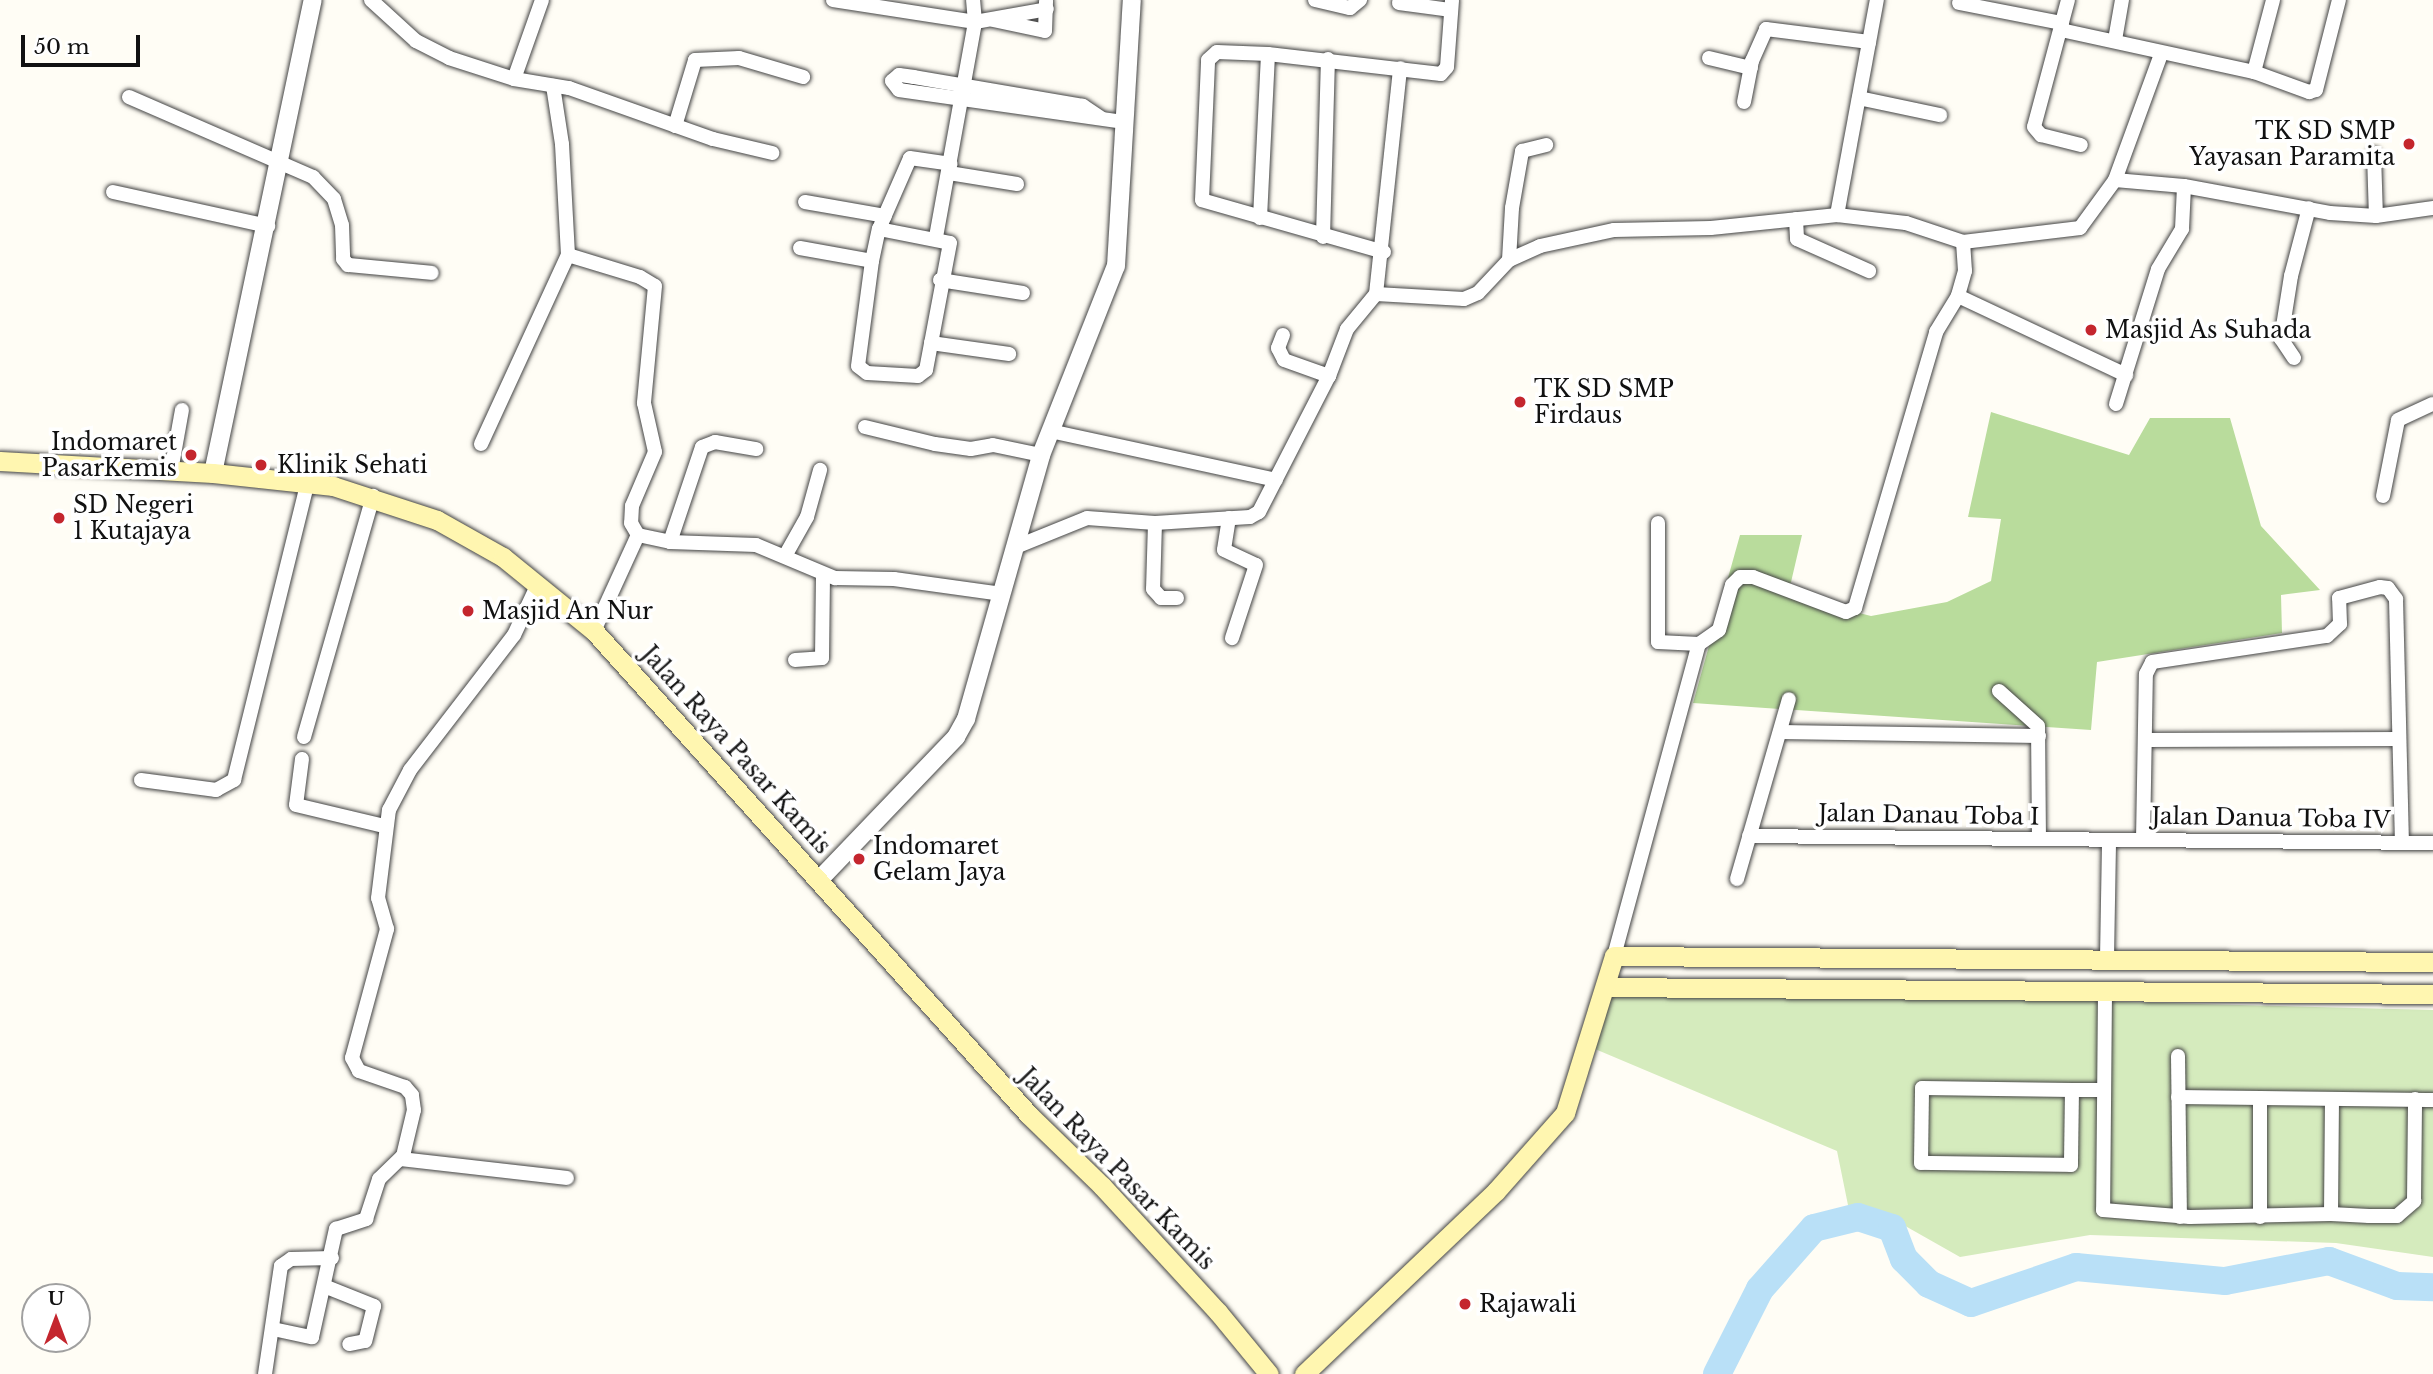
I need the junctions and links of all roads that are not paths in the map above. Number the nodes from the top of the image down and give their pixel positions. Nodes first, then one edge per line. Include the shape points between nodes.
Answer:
1 (313, 0) edge
2 (371, 0) edge
3 (542, 0) edge
4 (832, 0) edge
5 (973, 0) edge
6 (1132, 0) edge
7 (1315, 0) edge
8 (1360, 0) edge
9 (1877, 0) edge
10 (2068, 0) edge
11 (2122, 0) edge
12 (2273, 0) edge
13 (2339, 0) edge
14 (1399, 3) dead end
15 (1959, 3) dead end
16 (1047, 5) edge
17 (1451, 5) edge
18 (900, 6) edge
19 (992, 20) junction
20 (975, 22) junction
21 (2062, 27) junction
22 (2115, 40) junction
23 (1870, 42) junction
24 (1268, 54) junction
25 (2161, 54) junction
26 (1709, 58) dead end
27 (1328, 59) junction
28 (1399, 68) junction
29 (1751, 68) junction
30 (2254, 72) junction
31 (803, 77) dead end
32 (514, 79) junction
33 (553, 86) junction
34 (963, 92) junction
35 (129, 97) dead end
36 (1859, 98) junction
37 (1744, 102) dead end
38 (1940, 116) dead end
39 (1123, 121) junction
40 (675, 126) junction
41 (1546, 145) dead end
42 (2081, 145) dead end
43 (772, 153) dead end
44 (2374, 154) dead end
45 (281, 160) junction
46 (950, 169) junction
47 (2115, 180) junction
48 (1017, 184) dead end
49 (2184, 186) junction
50 (113, 192) dead end
51 (805, 202) dead end
52 (2309, 208) junction
53 (2433, 208) edge
54 (1837, 215) junction
55 (2376, 216) junction
56 (1260, 218) junction
57 (1796, 219) junction
58 (882, 223) junction
59 (268, 226) junction
60 (936, 237) junction
61 (1323, 237) junction
62 (1963, 242) junction
63 (800, 248) dead end
64 (1384, 252) junction
65 (568, 255) junction
66 (1509, 260) junction
67 (872, 261) junction
68 (1869, 271) dead end
69 (432, 273) dead end
70 (940, 280) junction
71 (1023, 293) dead end
72 (1376, 294) junction
73 (1958, 296) junction
74 (1283, 335) dead end
75 (931, 343) junction
76 (1009, 354) dead end
77 (2294, 358) dead end
78 (2126, 375) junction
79 (1329, 376) junction
80 (2116, 404) dead end
81 (2433, 404) edge
82 (182, 410) dead end
83 (864, 427) dead end
84 (1050, 431) junction
85 (481, 444) dead end
86 (756, 449) dead end
87 (1041, 455) junction
88 (0, 461) edge
89 (820, 470) dead end
90 (171, 471) junction
91 (214, 473) junction
92 (1276, 480) junction
93 (308, 482) junction
94 (373, 496) junction
95 (2384, 496) dead end
96 (1229, 518) junction
97 (1155, 523) junction
98 (1658, 523) dead end
99 (638, 536) junction
100 (670, 542) junction
101 (1018, 546) junction
102 (786, 556) junction
103 (823, 574) junction
104 (538, 584) junction
105 (1002, 594) junction
106 (1177, 598) dead end
107 (594, 631) junction
108 (1232, 638) dead end
109 (1699, 644) junction
110 (795, 660) dead end
111 (1999, 691) dead end
112 (1789, 699) dead end
113 (1780, 732) junction
114 (2039, 736) junction
115 (304, 737) dead end
116 (2399, 739) junction
117 (2145, 740) junction
118 (302, 760) dead end
119 (141, 780) dead end
120 (384, 826) junction
121 (1749, 836) junction
122 (2039, 839) junction
123 (2109, 840) junction
124 (2143, 840) junction
125 (2402, 842) junction
126 (2433, 843) edge
127 (820, 879) junction
128 (1737, 879) dead end
129 (1614, 956) junction
130 (2107, 958) junction
131 (2076, 959) junction
132 (2433, 962) edge
133 (1605, 987) junction
134 (2074, 991) junction
135 (2105, 992) junction
136 (2433, 994) edge
137 (2178, 1056) dead end
138 (2072, 1090) junction
139 (2103, 1090) junction
140 (2178, 1097) junction
141 (2260, 1098) junction
142 (2332, 1099) junction
143 (2415, 1099) junction
144 (2433, 1100) edge
145 (401, 1159) junction
146 (566, 1178) dead end
147 (2331, 1214) junction
148 (2180, 1217) junction
149 (2260, 1217) junction
150 (332, 1258) junction
151 (324, 1286) junction
152 (273, 1329) junction
153 (349, 1344) dead end
154 (265, 1374) edge
155 (1269, 1374) edge
156 (1304, 1374) edge

1 - 45 street
2 - 32 street via 416,41 449,58
3 - 32 street
4 - 18 street
5 - 20 street
6 - 39 street
7 - 8 street via 1350,8
9 - 23 street
10 - 21 street
11 - 22 street
12 - 30 street
13 - 30 street via 2316,90 2309,92
14 - 17 street
15 - 21 street
16 - 19 street
16 - 19 street via 1049,26 1043,31
17 - 28 street via 1444,71
18 - 20 street
19 - 20 street
20 - 34 street
21 - 22 street
21 - 42 street via 2034,127 2041,135
22 - 25 street
23 - 29 street via 1768,28 1760,34
23 - 36 street
24 - 27 street
24 - 56 street
24 - 56 street via 1217,52 1209,56 1200,190 1206,202
25 - 30 street
25 - 47 street
26 - 29 street
27 - 28 street
27 - 61 street
28 - 64 street
29 - 37 street
31 - 40 street via 739,58 695,60
32 - 33 street
33 - 40 street
33 - 65 street via 562,144
34 - 39 street
34 - 46 street
35 - 45 street
36 - 38 street
36 - 54 street
39 - 84 street via 1116,266
40 - 43 street
41 - 66 street via 1522,151
44 - 55 street
45 - 59 street
45 - 69 street via 313,177 334,199 346,264
46 - 48 street
46 - 58 street via 910,158
46 - 60 street
47 - 49 street
47 - 62 street via 2080,228
49 - 52 street
49 - 78 street via 2182,229 2163,257
50 - 59 street
51 - 58 street
52 - 55 street
52 - 77 street via 2281,339
53 - 55 street
54 - 57 street
54 - 62 street via 1906,223
56 - 61 street
57 - 66 street via 1614,230 1540,246
57 - 68 street via 1797,239
58 - 60 street
58 - 67 street
59 - 91 street
60 - 70 street via 950,245
61 - 64 street
62 - 73 street via 1965,271
63 - 67 street
64 - 72 street
65 - 85 street
65 - 99 street via 639,276 655,286 644,403 655,452 632,506 631,523
66 - 72 street via 1478,293 1464,299
67 - 75 street via 857,359 861,371 918,376 926,370
70 - 71 street
70 - 75 street
72 - 79 street via 1352,320
73 - 78 street
73 - 109 street via 1936,332 1855,608 1846,612 1740,577 1732,585 1719,630
74 - 79 street via 1280,357
75 - 76 street
78 - 80 street
79 - 92 street
81 - 95 street via 2398,419
82 - 90 street
83 - 87 street via 935,444 971,449 993,445
84 - 87 street
84 - 92 street
86 - 100 street via 715,442 702,447
87 - 101 street
88 - 90 main road, Jalan Raya Pasar Kamis
89 - 102 street via 807,517
90 - 91 main road, Jalan Raya Pasar Kamis
91 - 93 main road, Jalan Raya Pasar Kamis
92 - 96 street via 1259,512
93 - 94 main road, Jalan Raya Pasar Kamis
93 - 119 street via 234,780 216,790
94 - 104 main road, Jalan Raya Pasar Kamis via 466,534
94 - 115 street
96 - 97 street
96 - 108 street via 1224,550 1256,565
97 - 101 street via 1087,518
97 - 106 street via 1153,589 1161,598
98 - 109 street via 1658,642
99 - 100 street
99 - 107 street
100 - 102 street via 744,543
101 - 105 street
102 - 103 street
103 - 105 street
103 - 110 street via 822,658
104 - 107 main road, Jalan Raya Pasar Kamis
104 - 120 street via 513,635 400,786
105 - 127 street via 960,731
107 - 127 main road, Jalan Raya Pasar Kamis
109 - 129 street
111 - 114 street via 2038,726
112 - 113 street
113 - 114 street
113 - 121 street
114 - 122 street
116 - 117 street
116 - 117 street via 2396,599 2388,588 2339,598 2340,624 2327,636 2156,660 2149,666
116 - 125 street
117 - 124 street
118 - 120 street via 296,805
120 - 145 street via 378,898 387,929 352,1058 359,1071 411,1091 414,1110
121 - 122 street, Jalan Danau Toba I
121 - 128 street
122 - 123 street, Jalan Danau Toba I
123 - 124 street, Jalan Danua Toba IV
123 - 130 street
124 - 125 street, Jalan Danua Toba IV
125 - 126 street, Jalan Danua Toba IV
127 - 155 main road, Jalan Raya Pasar Kamis via 1029,1115 1102,1186 1218,1312
129 - 131 main road
129 - 133 main road
130 - 131 main road
130 - 132 main road
131 - 134 main road
133 - 134 main road
133 - 156 main road via 1565,1113 1473,1214
134 - 135 main road
135 - 136 main road
135 - 139 street
137 - 140 street
138 - 138 street via 1922,1088 1921,1163 2071,1165
138 - 139 street
139 - 148 street via 2103,1210
140 - 141 street
140 - 148 street
141 - 142 street
141 - 149 street
142 - 143 street
142 - 147 street
143 - 144 street
143 - 147 street via 2414,1201 2410,1208 2397,1216
145 - 146 street
145 - 150 street via 379,1179 366,1219 335,1229
147 - 149 street
148 - 149 street
150 - 151 street
150 - 152 street via 284,1263
151 - 152 street via 312,1336
151 - 153 street via 374,1306 365,1341
152 - 154 street

